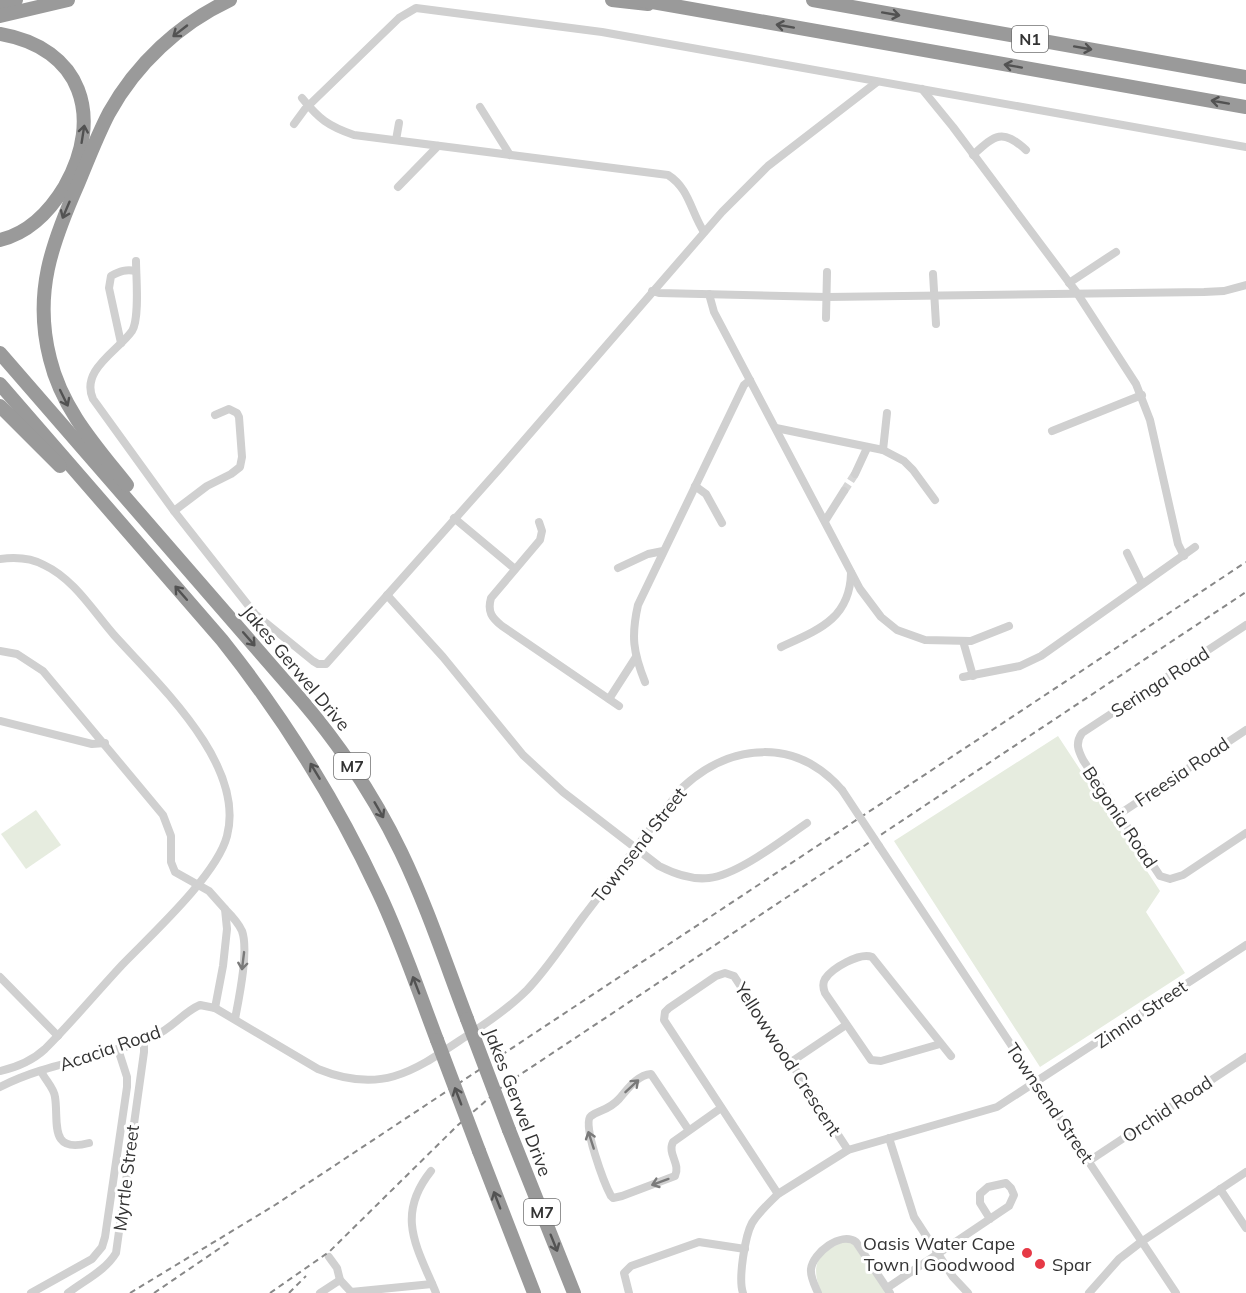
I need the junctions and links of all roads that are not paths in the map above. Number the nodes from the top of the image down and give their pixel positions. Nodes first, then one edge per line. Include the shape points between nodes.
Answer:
1 (15, 0) edge
2 (68, 0) edge
3 (230, 0) edge
4 (612, 0) edge
5 (641, 0) edge
6 (813, 0) edge
7 (0, 4) edge
8 (689, 9) junction
9 (0, 16) edge
10 (0, 34) edge
11 (1246, 77) edge
12 (877, 82) junction
13 (922, 89) junction
14 (302, 98) dead end
15 (309, 106) junction
16 (480, 107) dead end
17 (1246, 107) edge
18 (399, 123) dead end
19 (294, 124) dead end
20 (396, 140) junction
21 (438, 146) junction
22 (1246, 147) edge
23 (1026, 150) dead end
24 (510, 155) junction
25 (973, 155) junction
26 (398, 187) dead end
27 (704, 232) junction
28 (0, 240) edge
29 (1116, 252) dead end
30 (136, 261) dead end
31 (136, 271) junction
32 (827, 272) dead end
33 (933, 274) dead end
34 (1069, 283) junction
35 (1246, 285) edge
36 (652, 291) junction
37 (1077, 293) junction
38 (709, 294) junction
39 (827, 297) junction
40 (935, 297) junction
41 (826, 318) dead end
42 (936, 324) dead end
43 (121, 343) junction
44 (0, 353) edge
45 (750, 380) junction
46 (0, 384) edge
47 (1142, 395) junction
48 (0, 406) edge
49 (887, 413) dead end
50 (215, 415) dead end
51 (776, 428) junction
52 (1052, 431) dead end
53 (867, 448) junction
54 (883, 450) junction
55 (855, 474) tunnel mouth
56 (695, 486) junction
57 (844, 491) tunnel mouth
58 (934, 501) dead end
59 (174, 512) junction
60 (114, 516) junction
61 (454, 518) junction
62 (825, 521) junction
63 (539, 522) dead end
64 (722, 523) dead end
65 (1196, 547) dead end
66 (663, 551) junction
67 (1126, 553) dead end
68 (1184, 556) junction
69 (0, 559) edge
70 (618, 568) dead end
71 (515, 569) junction
72 (851, 572) junction
73 (1142, 584) junction
74 (210, 594) junction
75 (387, 595) junction
76 (1246, 625) edge
77 (1010, 626) dead end
78 (963, 641) junction
79 (781, 647) dead end
80 (0, 651) edge
81 (636, 657) junction
82 (973, 676) junction
83 (963, 677) dead end
84 (645, 682) dead end
85 (609, 699) junction
86 (619, 706) dead end
87 (0, 721) edge
88 (1246, 730) edge
89 (1077, 742) joint
90 (105, 743) junction
91 (1118, 814) junction
92 (807, 823) dead end
93 (1246, 833) edge
94 (636, 847) junction
95 (197, 885) junction
96 (225, 909) junction
97 (1246, 945) edge
98 (0, 977) edge
99 (215, 1008) junction
100 (235, 1019) junction
101 (846, 1025) junction
102 (58, 1036) junction
103 (144, 1040) junction
104 (940, 1044) junction
105 (118, 1049) junction
106 (951, 1056) dead end
107 (1246, 1057) edge
108 (790, 1062) junction
109 (0, 1071) edge
110 (41, 1071) junction
111 (1036, 1083) junction
112 (0, 1087) edge
113 (721, 1108) junction
114 (688, 1130) junction
115 (890, 1138) junction
116 (89, 1143) dead end
117 (848, 1150) junction
118 (1089, 1161) junction
119 (430, 1171) dead end
120 (1246, 1172) edge
121 (1220, 1190) junction
122 (778, 1194) junction
123 (990, 1219) junction
124 (1246, 1228) edge
125 (1141, 1242) junction
126 (746, 1249) junction
127 (938, 1254) junction
128 (329, 1257) dead end
129 (340, 1280) junction
130 (432, 1284) junction
131 (888, 1290) edge
132 (31, 1293) edge
133 (68, 1293) edge
134 (320, 1293) edge
135 (352, 1293) edge
136 (436, 1293) edge
137 (534, 1293) edge
138 (574, 1293) edge
139 (629, 1293) edge
140 (743, 1293) edge
141 (818, 1293) edge
142 (968, 1293) edge
143 (1089, 1293) edge
144 (1176, 1293) edge

1 - 7 highway
2 - 9 highway
3 -> 74 highway via 166,42 115,103 56,235 43,297 49,356 71,411
4 - 8 highway
5 - 8 highway, N1
6 -> 11 highway, N1
17 -> 8 highway, N1
28 -> 10 highway via 31,226 56,199 74,168 85,121 81,94 62,64 28,42
12 - 13 street
12 - 15 street via 602,32 416,8 399,18
12 - 27 street via 768,166
13 - 22 street
13 - 25 street
14 - 15 street
15 - 19 street
15 - 20 street via 323,122 336,129
16 - 24 street
18 - 20 street
20 - 21 street
21 - 24 street
21 - 26 street
23 - 25 street via 1017,140 1002,136 993,138
24 - 27 street via 668,175 682,186
25 - 34 street
27 - 36 street
29 - 34 street
30 - 31 street
31 - 43 street via 135,324
31 - 43 street via 118,272 110,280
32 - 39 street
33 - 40 street
34 - 37 street
35 - 37 street via 1204,292
36 - 38 street
36 - 61 street
37 - 40 street
37 - 47 street
38 - 39 street
38 - 45 street via 714,312
39 - 40 street
39 - 41 street
40 - 42 street
43 - 59 street via 93,374 89,390
44 - 74 highway, Jakes Gerwel Drive / M7
45 - 51 street
45 - 56 street via 744,385
46 - 60 highway, M7
47 - 52 street
47 - 68 street
48 - 60 highway via 99,506
49 - 54 street
50 - 59 street via 229,409 239,417 240,467
51 - 53 street
51 - 62 street
53 - 54 street
53 - 55 street
54 - 58 street via 904,461
56 - 64 street via 706,494
56 - 66 street
57 - 62 street
59 - 75 street via 255,614 318,664 331,660
137 -> 60 highway, M7, bridge via 381,896 349,831 313,768 239,662
61 - 71 street
61 - 75 street
62 - 72 street
63 - 71 street via 540,540
65 - 68 street
66 - 70 street
66 - 81 street via 638,605 633,633
67 - 73 street
68 - 73 street
69 - 95 street via 23,558 43,564 68,581 207,745 225,784 230,818 220,853
71 - 85 street via 492,598 491,616
72 - 78 street via 869,603 897,630 925,640
72 - 79 street via 851,587 832,620
73 - 82 street via 1041,656 1020,666
74 -> 138 highway, Jakes Gerwel Drive / M7, bridge via 314,716 364,785 394,837
75 - 94 street via 523,755 563,792
76 - 89 street, Seringa Road via 1082,733
77 - 78 street
78 - 82 street
80 - 90 street via 17,654 43,671
81 - 84 street
81 - 85 street
82 - 83 street
85 - 86 street
87 - 90 street via 92,744
88 - 91 street, Freesia Road
89 - 91 street, Begonia Road via 1079,753
90 - 95 street via 163,815 171,836 175,872
91 - 93 street, Begonia Road via 1155,871 1165,878 1175,879
92 - 94 street via 744,864 711,878 674,874
94 - 100 street, Townsend Street via 527,990 491,1020 413,1070 377,1080 338,1076 318,1069
94 - 111 street, Townsend Street, bridge via 683,787 706,768 729,757 772,752 816,766 842,790
95 - 96 street via 209,891
95 - 102 street
96 - 99 street via 227,928
96 -> 100 street via 241,929 245,945
97 - 111 street, Zinnia Street
98 - 102 street
99 - 100 street, Townsend Street
99 - 103 street, Acacia Road via 196,1006 172,1026
101 - 104 street via 873,1061
101 - 104 street via 825,993 824,981 856,957 868,955 876,959
101 - 108 street
102 - 109 street via 34,1058
103 - 105 street, Acacia Road
103 - 133 street, Myrtle Street via 116,1253 110,1263
104 - 106 street
105 - 110 street, Acacia Road
105 - 132 street via 127,1087 102,1247 92,1259
107 - 118 street, Orchid Road
108 - 113 street, Yellowwood Crescent via 734,976 716,976 669,1008 664,1016
108 - 117 street, Yellowwood Crescent
110 - 112 street, Acacia Road
110 - 116 street via 56,1098 55,1125 60,1138 71,1144
111 - 115 street, Zinnia Street via 998,1107
111 - 118 street, Townsend Street
113 - 114 street
113 - 122 street, Yellowwood Crescent
114 -> 114 street via 671,1144 678,1169 675,1176 622,1196 611,1196 589,1135 590,1116 610,1108 632,1085 651,1074
115 - 117 street, Zinnia Street
115 - 127 street via 909,1205
117 - 122 street, Zinnia Street
118 - 125 street, Townsend Street
119 - 130 street via 413,1201 411,1225
120 - 121 street
121 - 124 street
121 - 125 street
122 - 126 street, Zinnia Street via 753,1221
123 - 123 street via 1013,1199 1013,1191 1006,1184 988,1186 980,1194 980,1203
123 - 127 street
125 - 143 street via 1114,1264
125 - 144 street, Townsend Street
126 - 139 street via 699,1242 631,1266 624,1273
126 - 140 street, Zinnia Street via 740,1277
127 - 131 street
127 - 142 street
128 - 129 street
129 - 134 street
129 - 135 street
130 - 135 street
130 - 136 street
131 - 141 street via 855,1242 848,1238 840,1239 815,1257 811,1275

